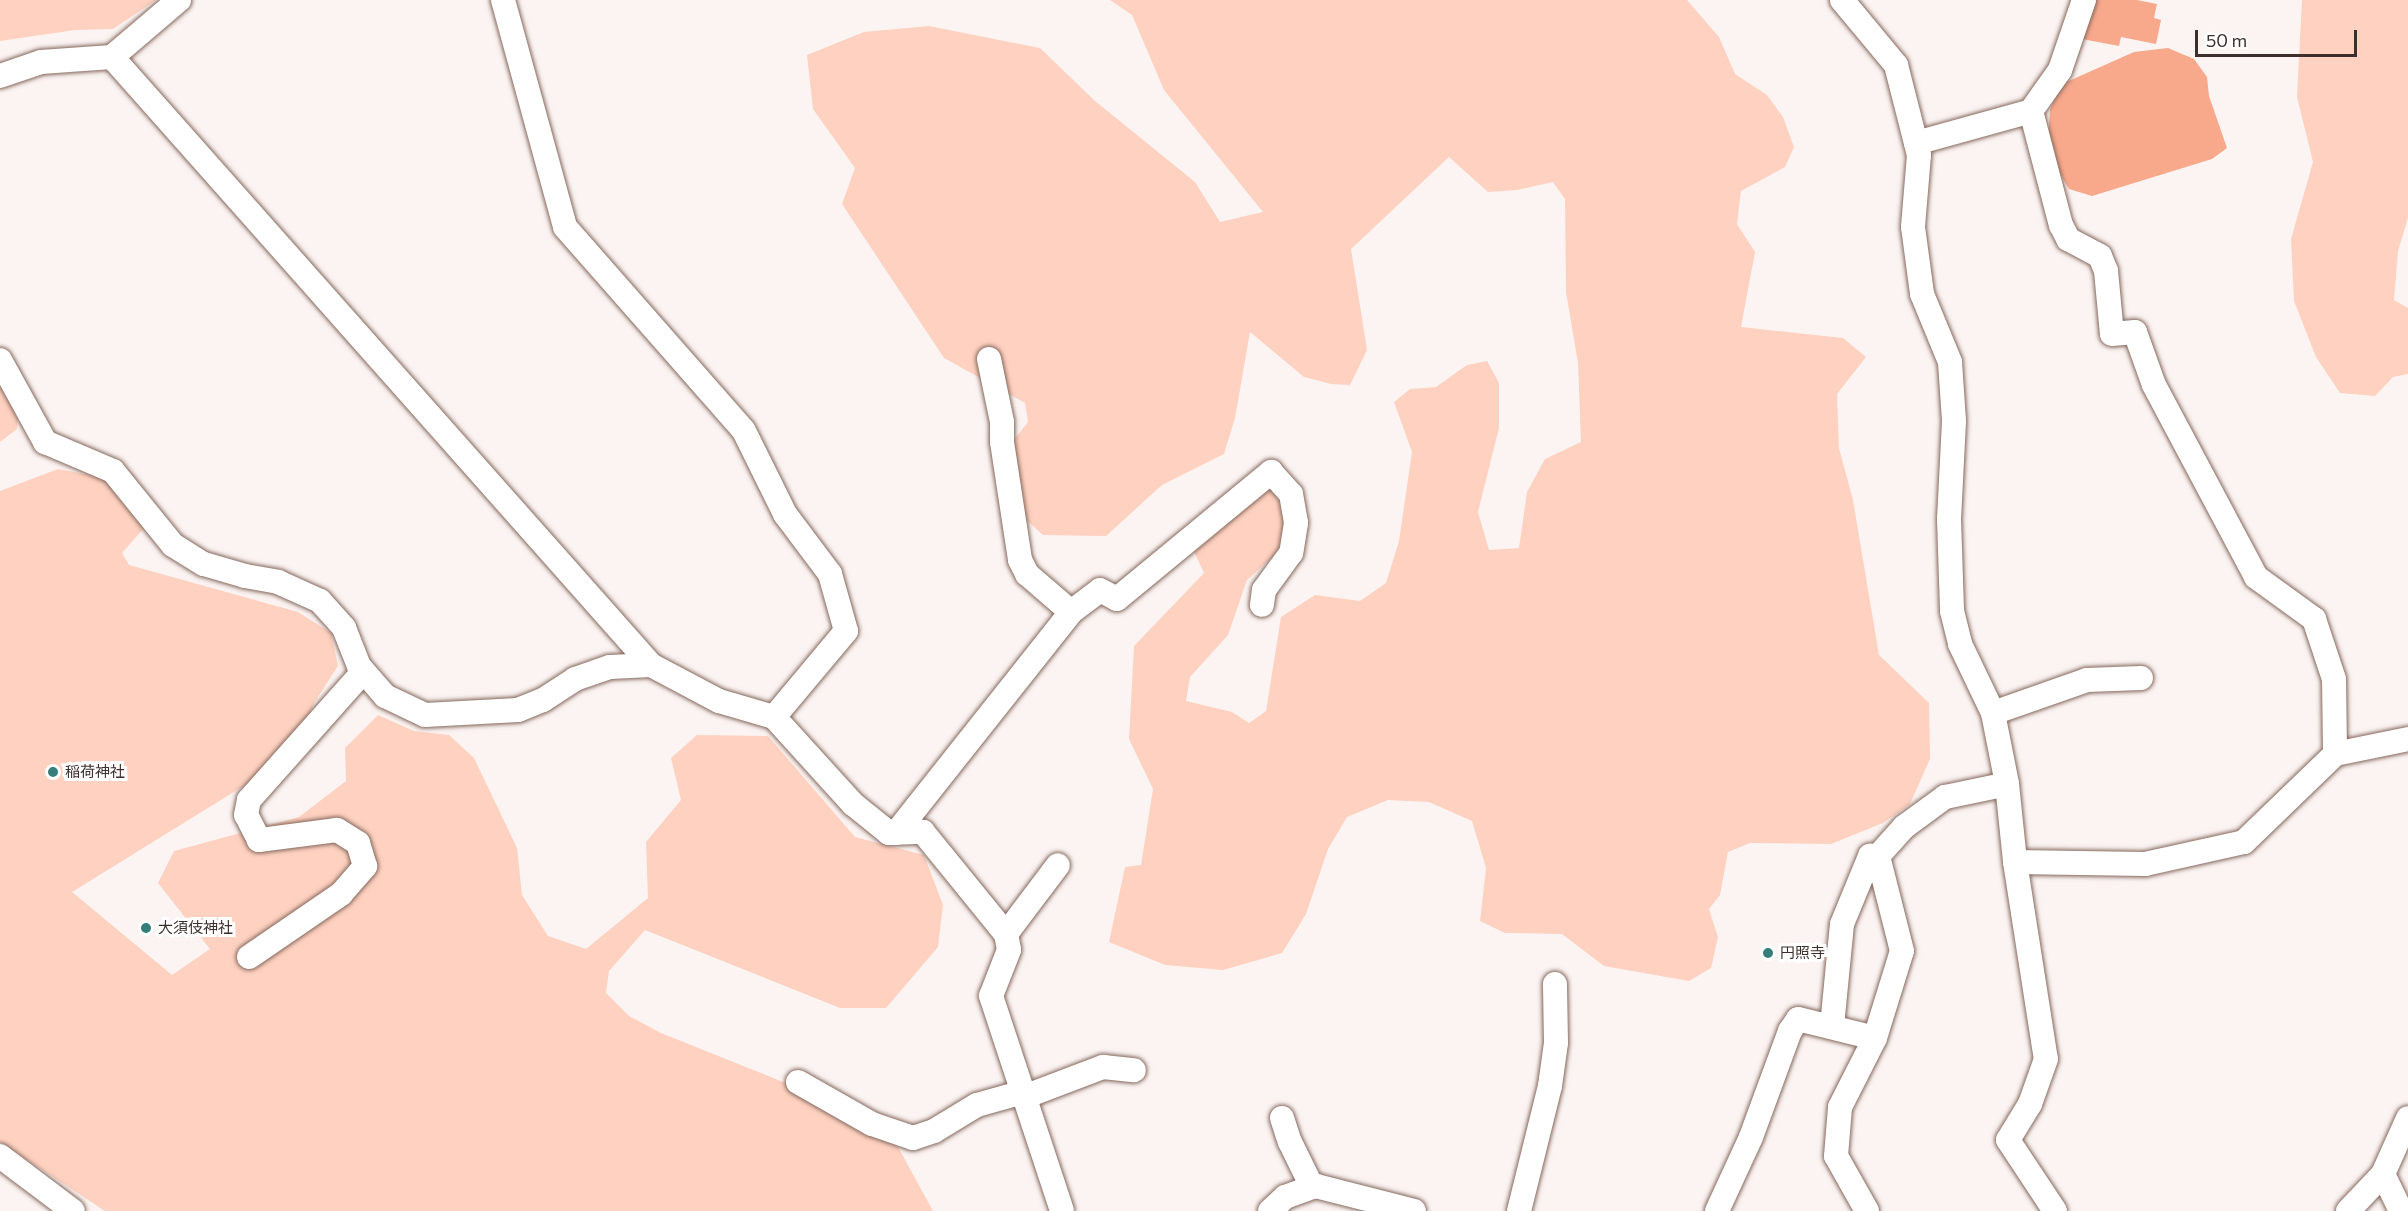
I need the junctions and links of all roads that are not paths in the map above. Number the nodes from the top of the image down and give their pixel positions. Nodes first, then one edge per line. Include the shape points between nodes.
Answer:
1 (179, 0) edge
2 (503, 0) edge
3 (1842, 0) edge
4 (2084, 0) edge
5 (112, 57) junction
6 (0, 75) edge
7 (2031, 111) junction
8 (1916, 143) junction
9 (989, 359) dead end
10 (0, 360) edge
11 (1262, 605) dead end
12 (1071, 612) junction
13 (651, 665) junction
14 (363, 672) junction
15 (2141, 678) dead end
16 (1993, 713) junction
17 (774, 717) junction
18 (2408, 739) edge
19 (2335, 754) junction
20 (2007, 784) junction
21 (896, 833) junction
22 (1878, 856) junction
23 (2015, 862) junction
24 (1058, 865) dead end
25 (1006, 934) junction
26 (249, 957) dead end
27 (1555, 984) dead end
28 (1832, 1026) junction
29 (1875, 1038) junction
30 (1134, 1070) dead end
31 (798, 1082) dead end
32 (1023, 1095) junction
33 (1282, 1118) dead end
34 (2408, 1118) edge
35 (0, 1156) edge
36 (2383, 1174) junction
37 (1312, 1187) junction
38 (1054, 1206) edge
39 (74, 1211) edge
40 (1270, 1211) edge
41 (1414, 1211) edge
42 (1519, 1211) edge
43 (1717, 1211) edge
44 (1868, 1211) edge
45 (2055, 1211) edge
46 (2348, 1211) edge
47 (2401, 1211) edge

1 - 5 street
2 - 17 street via 565,227 744,432 785,514 830,574 846,631
3 - 8 street via 1896,65
4 - 7 street via 2060,70
5 - 6 street via 41,62
5 - 13 street
7 - 8 street
7 - 19 street via 2061,225 2068,239 2100,256 2106,271 2112,334 2135,332 2154,385 2256,577 2314,619 2334,679
8 - 16 street via 1919,155 1913,227 1922,294 1950,362 1951,374 1952,611 1960,644
9 - 12 street via 1002,422 1020,560 1027,574
10 - 14 street via 45,442 113,471 173,545 204,564 278,582 320,601 344,628
11 - 12 street via 1264,590 1291,553 1296,523 1291,494 1271,471 1117,599 1100,590
12 - 21 street
13 - 14 street via 610,667 575,679 543,700 518,710 425,715 386,696
13 - 17 street via 719,700
14 - 26 street via 249,800 246,815 259,840 337,830 358,843 365,866 341,894
15 - 16 street via 2086,680
16 - 20 street
17 - 21 street via 853,804 889,833
18 - 19 street
19 - 23 street via 2244,842 2145,864
20 - 22 street via 1945,797 1904,827
20 - 23 street
21 - 25 street via 923,831
22 - 28 street via 1870,856 1862,869 1842,924
22 - 29 street via 1902,951
23 - 45 street via 2046,1059 2030,1104 2008,1140
24 - 25 street
25 - 32 street via 1009,950 991,996
27 - 42 street via 1556,1043 1550,1086
28 - 29 street
28 - 43 street via 1798,1019 1790,1031 1751,1137
29 - 44 street via 1840,1107 1836,1156
30 - 32 street via 1103,1067
31 - 32 street via 872,1124 913,1138 934,1131 977,1105
32 - 38 street
33 - 37 street
34 - 36 street
35 - 39 street
36 - 46 street
36 - 47 street
37 - 40 street via 1285,1197
37 - 41 street

